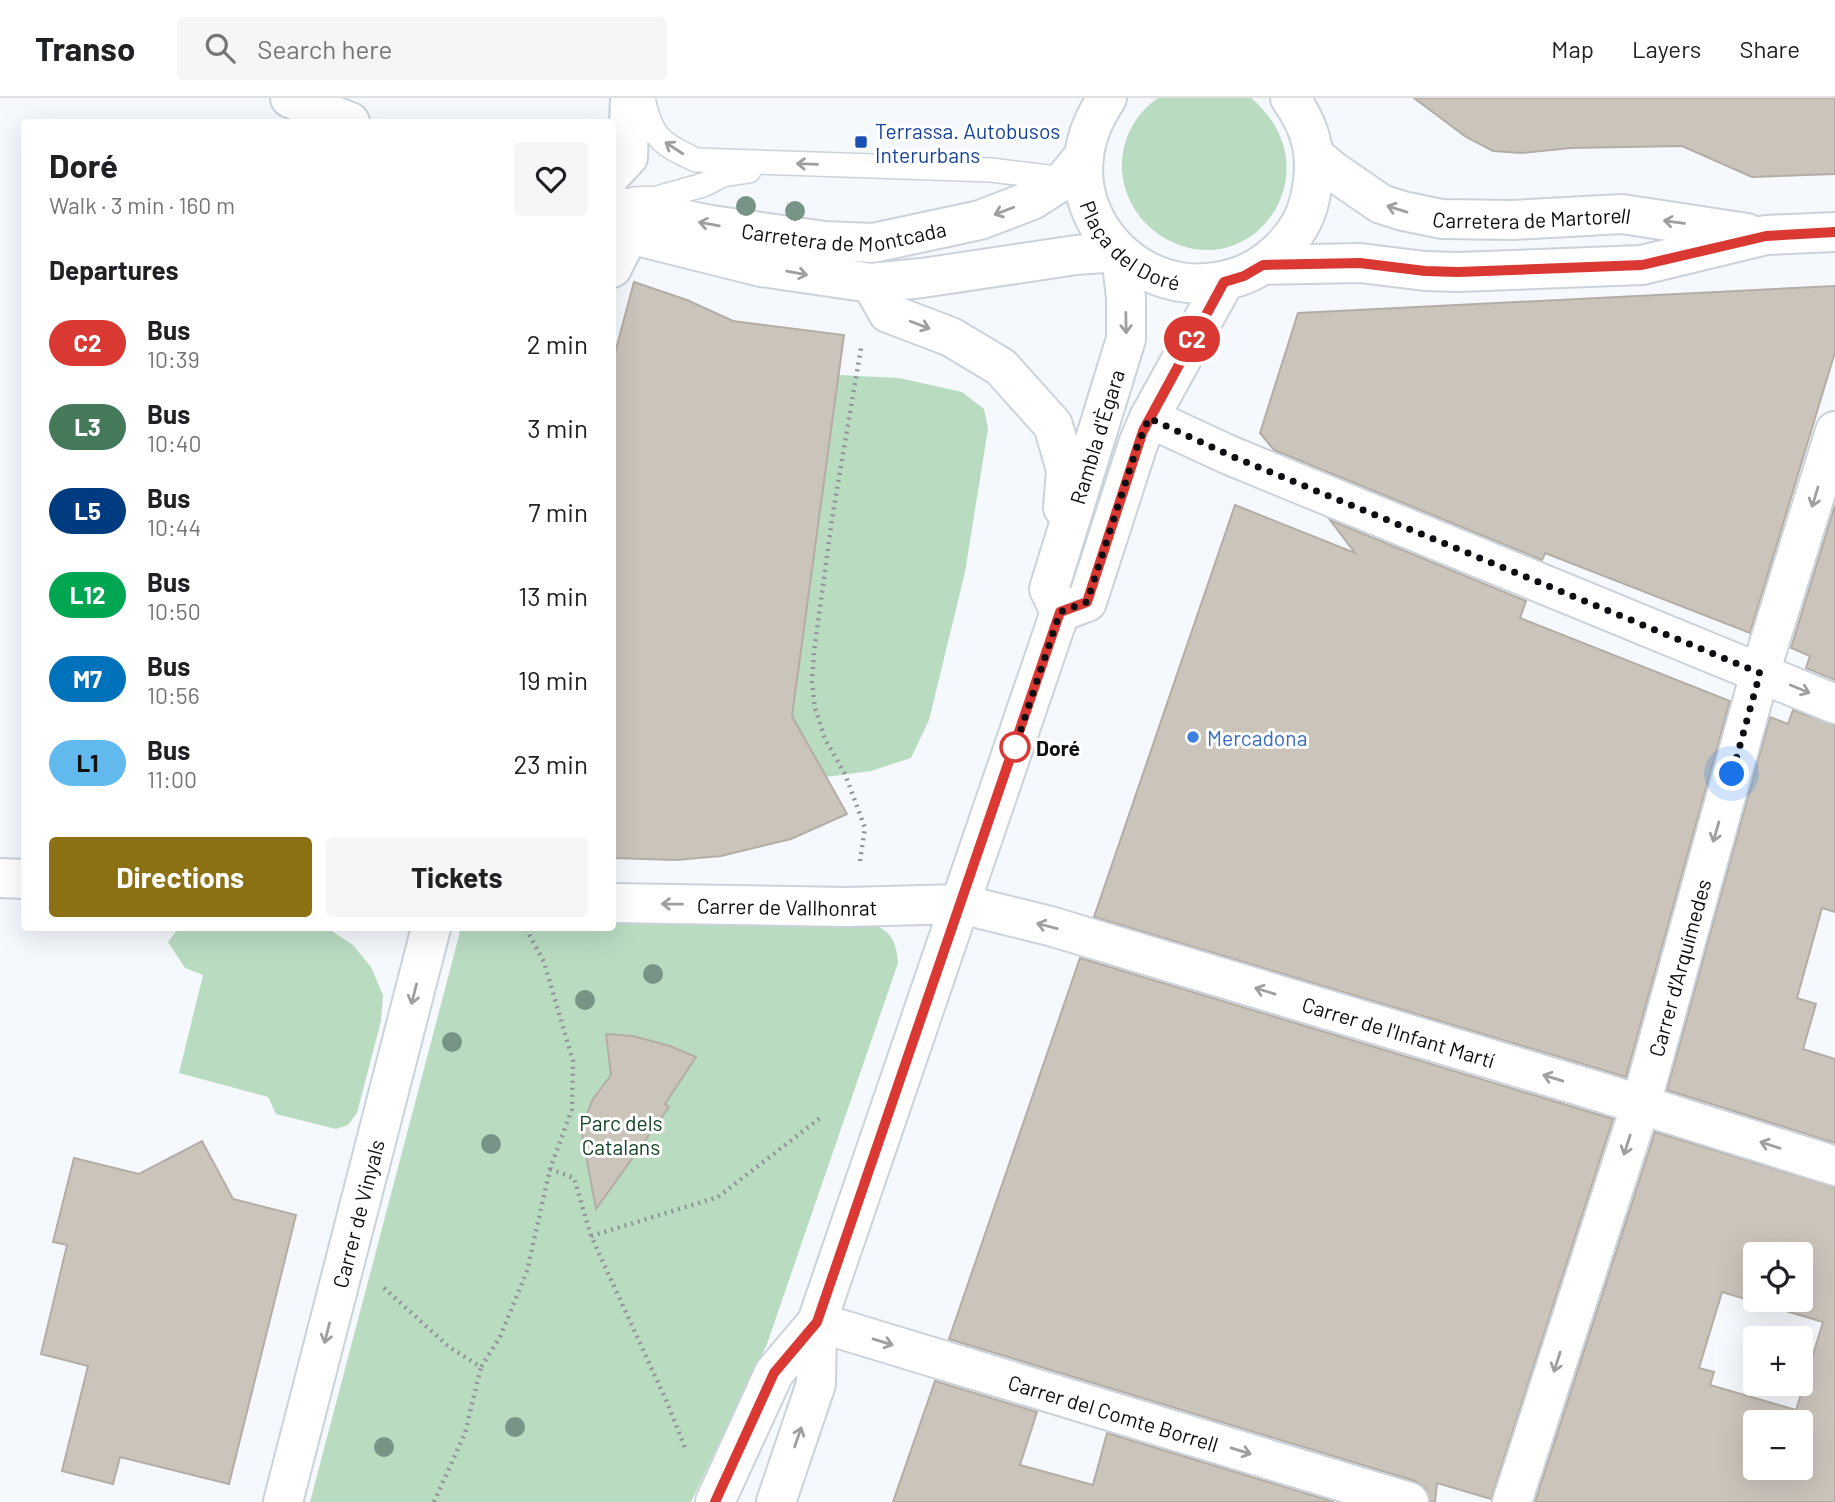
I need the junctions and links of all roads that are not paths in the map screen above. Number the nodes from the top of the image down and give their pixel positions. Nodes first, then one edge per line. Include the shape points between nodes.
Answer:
1 (290, 98) edge
2 (630, 98) edge
3 (643, 98) edge
4 (1300, 105) edge
5 (342, 119) edge
6 (1087, 133) edge
7 (1314, 155) junction
8 (763, 163) junction
9 (616, 170) edge
10 (616, 200) edge
11 (618, 222) edge
12 (1835, 232) edge
13 (1766, 236) junction
14 (1119, 254) junction
15 (1263, 265) junction
16 (1224, 282) junction
17 (871, 283) junction
18 (1149, 418) junction
19 (1835, 431) edge
20 (1059, 555) junction
21 (1060, 612) junction
22 (1760, 673) junction
23 (1835, 704) edge
24 (0, 878) edge
25 (21, 879) edge
26 (616, 903) edge
27 (961, 904) junction
28 (430, 931) edge
29 (1640, 1104) junction
30 (1835, 1166) edge
31 (817, 1322) junction
32 (283, 1502) edge
33 (715, 1502) edge
34 (776, 1502) edge
35 (1409, 1502) edge
36 (1512, 1502) edge

1 - 5 street
2 - 9 street via 628,157
8 -> 3 lane via 696,160 676,151 657,137
4 - 7 street, Plaça del Doré
6 -> 8 lane via 991,170
6 -> 11 street, Carretera de Montcada via 1032,200 980,220 873,243 711,225
6 - 14 street, Plaça del Doré via 1084,186 1092,213
13 -> 7 street, Carretera de Martorell via 1622,214 1442,219 1381,204
7 - 15 street, Plaça del Doré via 1311,193 1298,229
8 - 10 lane via 753,171 723,175 657,198
11 -> 17 street, Carretera de Montcada via 761,267
12 - 13 street, Carretera de Martorell
13 - 15 street, Carretera de Martorell via 1642,265 1458,272 1360,263
14 - 16 street, Plaça del Doré via 1169,280
14 - 17 street, Carretera de Montcada via 1076,255
14 -> 20 street, Rambla d'Ègara via 1126,340
15 - 16 street, Plaça del Doré
16 - 18 street, Rambla d'Ègara
17 -> 20 street via 888,313 951,337 1001,367 1053,425 1066,470
18 - 21 street, Rambla d'Ègara via 1087,602
18 - 22 street
19 -> 22 street, Carrer d'Arquímedes
20 - 21 street, Rambla d'Ègara via 1049,589
21 - 27 street
22 -> 23 street
22 -> 29 street, Carrer d'Arquímedes
24 - 25 street
27 -> 26 street, Carrer de Vallhonrat
29 -> 27 street, Carrer de l'Infant Martí via 1050,926
27 - 31 street
28 -> 32 street, Carrer de Vinyals
30 -> 29 street, Carrer de l'Infant Martí
29 -> 36 street, Carrer d'Arquímedes
31 - 33 street via 774,1373
34 -> 31 street via 816,1384
31 -> 35 street, Carrer del Comte Borrell

